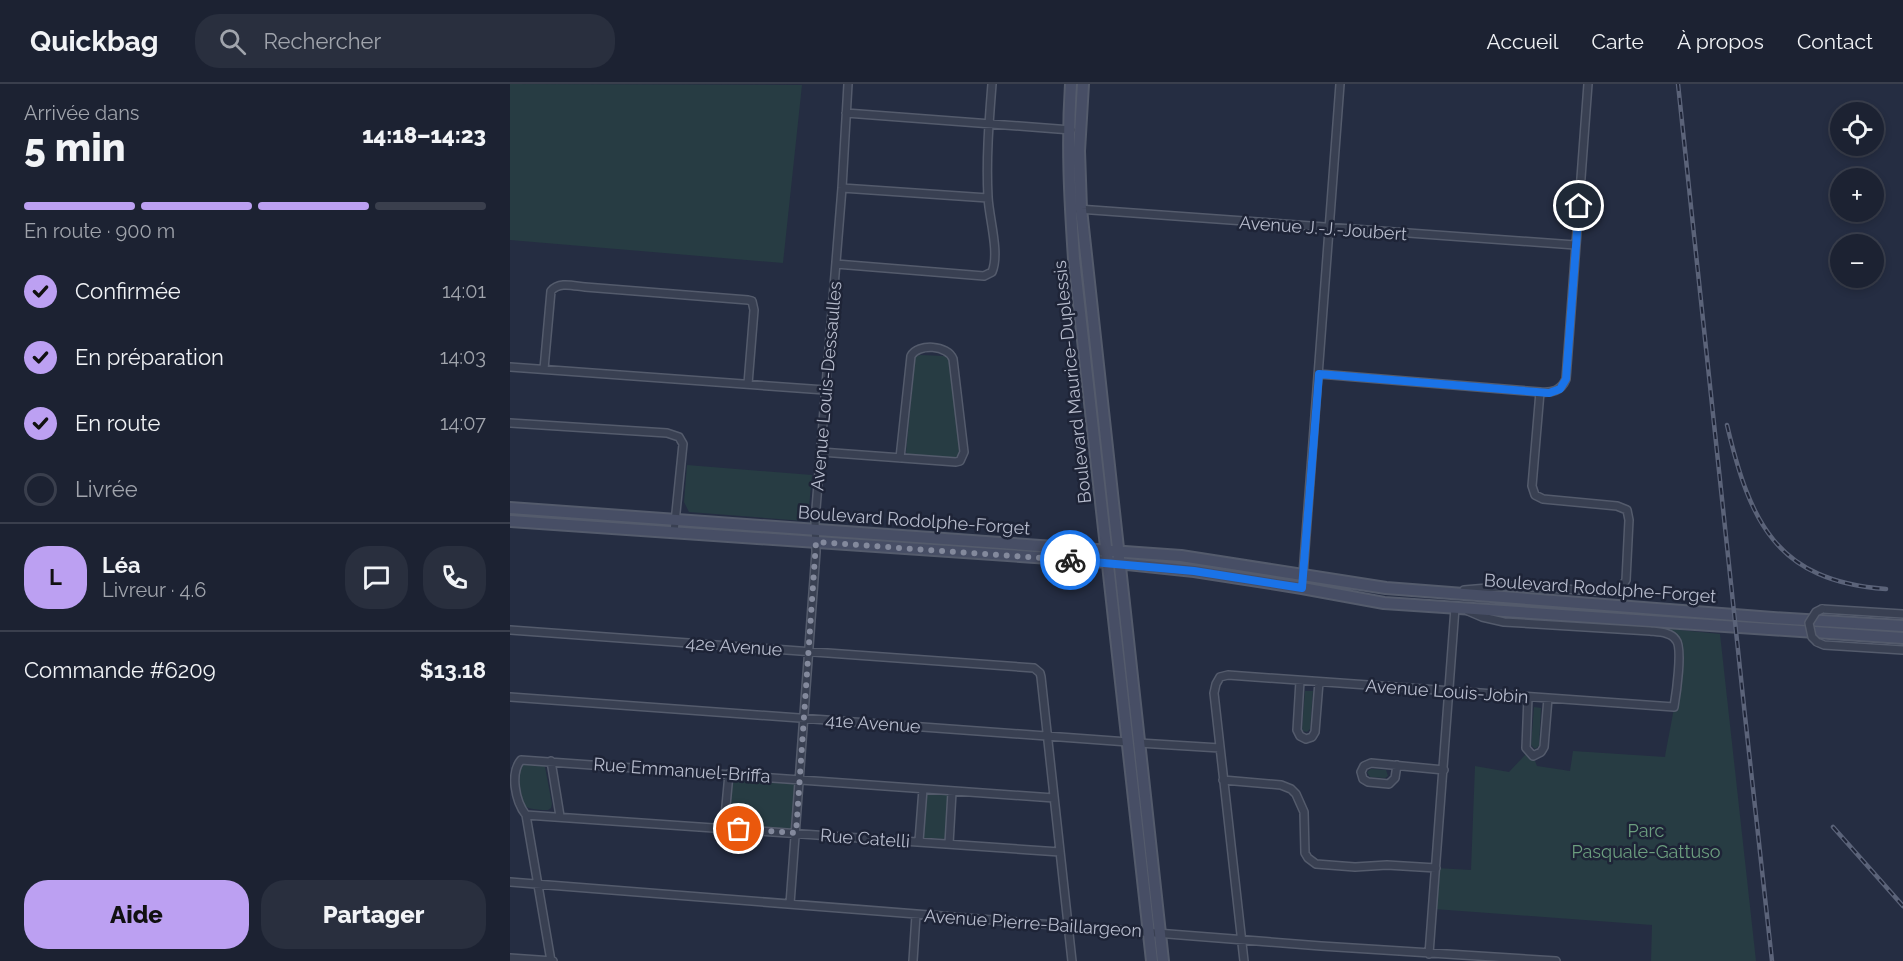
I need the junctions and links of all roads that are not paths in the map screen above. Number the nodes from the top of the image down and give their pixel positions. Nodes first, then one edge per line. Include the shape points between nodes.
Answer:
1 (848, 84) edge
2 (992, 84) edge
3 (1071, 84) edge
4 (1083, 84) edge
5 (1340, 84) edge
6 (1588, 84) edge
7 (846, 113) junction
8 (988, 124) junction
9 (1074, 130) junction
10 (842, 188) junction
11 (988, 198) junction
12 (1075, 209) junction
13 (1330, 228) junction
14 (1575, 246) junction
15 (836, 264) junction
16 (510, 367) edge
17 (544, 369) junction
18 (1319, 374) junction
19 (748, 384) junction
20 (825, 390) junction
21 (1540, 392) junction
22 (510, 423) edge
23 (821, 452) junction
24 (900, 458) junction
25 (510, 508) edge
26 (675, 520) junction
27 (510, 521) edge
28 (815, 530) junction
29 (674, 532) junction
30 (816, 542) junction
31 (1106, 550) junction
32 (1118, 552) junction
33 (1108, 562) junction
34 (1119, 564) junction
35 (1304, 574) junction
36 (1302, 588) junction
37 (1386, 588) junction
38 (1440, 593) junction
39 (1384, 603) junction
40 (1458, 608) junction
41 (1903, 614) edge
42 (1903, 626) edge
43 (510, 630) edge
44 (1903, 638) edge
45 (1902, 650) edge
46 (809, 651) junction
47 (1300, 681) junction
48 (1319, 682) junction
49 (1449, 691) junction
50 (510, 697) edge
51 (1527, 697) junction
52 (1548, 698) junction
53 (1674, 707) joint
54 (805, 718) junction
55 (1047, 736) junction
56 (1133, 742) junction
57 (1220, 748) junction
58 (551, 761) junction
59 (1397, 765) junction
60 (1444, 770) junction
61 (729, 774) junction
62 (800, 779) junction
63 (1223, 780) junction
64 (923, 789) junction
65 (952, 792) junction
66 (1054, 798) junction
67 (526, 815) junction
68 (560, 816) junction
69 (724, 828) junction
70 (796, 833) junction
71 (919, 842) junction
72 (949, 844) junction
73 (1060, 852) junction
74 (1436, 868) junction
75 (510, 882) edge
76 (539, 884) junction
77 (790, 904) junction
78 (916, 915) junction
79 (1068, 926) junction
80 (1154, 932) junction
81 (1241, 939) junction
82 (1429, 954) junction
83 (510, 958) edge
84 (1474, 958) edge
85 (552, 961) edge
86 (913, 961) edge
87 (1072, 961) edge
88 (1152, 961) edge
89 (1163, 961) edge
90 (1244, 961) edge
91 (1556, 961) edge

1 - 7 street, Avenue Louis-Dessaulles
2 - 8 street
3 - 9 street, Boulevard Maurice-Duplessis
4 - 9 street, Boulevard Maurice-Duplessis
5 - 13 street
6 - 14 street
7 - 8 street
7 - 10 street, Avenue Louis-Dessaulles
8 - 9 street
8 - 11 street
9 - 12 street, Boulevard Maurice-Duplessis
10 - 11 street
10 - 15 street, Avenue Louis-Dessaulles
11 - 15 street via 994,251 990,274
12 - 13 street, Avenue J.-J.-Joubert
12 - 31 street, Boulevard Maurice-Duplessis
12 - 32 street, Boulevard Maurice-Duplessis
13 - 14 street, Avenue J.-J.-Joubert
13 - 18 street
14 - 21 street via 1566,379 1560,389
15 - 20 street, Avenue Louis-Dessaulles
16 - 17 street
17 - 19 street
17 - 19 street via 551,291 559,285 752,302
18 - 21 street
18 - 35 street
19 - 20 street
20 - 23 street, Avenue Louis-Dessaulles
21 - 38 street via 1532,486 1535,495 1627,510 1626,580 1620,590 1609,592 1508,586
22 - 26 street via 679,436 682,444
23 - 24 street
23 - 28 street, Avenue Louis-Dessaulles
24 - 24 street via 956,462 962,457 953,359 946,350 919,349 911,356
25 - 26 street, Boulevard Rodolphe-Forget
26 - 28 street, Boulevard Rodolphe-Forget
26 - 29 street
27 - 29 street, Boulevard Rodolphe-Forget
28 - 30 street, Avenue Louis-Dessaulles
28 - 31 street, Boulevard Rodolphe-Forget
29 - 30 street, Boulevard Rodolphe-Forget
30 - 33 street, Boulevard Rodolphe-Forget
30 - 46 street, Avenue Louis-Dessaulles
31 - 32 street, Boulevard Rodolphe-Forget
31 - 33 street, Boulevard Maurice-Duplessis
32 - 34 street, Boulevard Maurice-Duplessis
32 - 35 street, Boulevard Rodolphe-Forget via 1181,556
33 - 34 street, Boulevard Rodolphe-Forget
33 - 56 street, Boulevard Maurice-Duplessis
34 - 36 street, Boulevard Rodolphe-Forget
34 - 56 street, Boulevard Maurice-Duplessis
35 - 36 street
35 - 37 street, Boulevard Rodolphe-Forget
36 - 39 street, Boulevard Rodolphe-Forget
37 - 38 street, Boulevard Rodolphe-Forget
37 - 39 street
38 - 42 street, Boulevard Rodolphe-Forget
39 - 40 street, Boulevard Rodolphe-Forget
40 - 44 street, Boulevard Rodolphe-Forget
40 - 49 street
40 - 53 street, Boulevard Rodolphe-Forget via 1504,622 1670,634 1679,649
41 - 45 street, bridge via 1822,609 1809,623 1812,637 1824,645
43 - 46 street, 42e Avenue
46 - 54 street, Avenue Louis-Dessaulles
46 - 55 street, 42e Avenue via 1030,667 1041,677
47 - 48 street, Avenue Louis-Jobin
47 - 48 street via 1297,730 1306,740 1315,732
47 - 57 street, Avenue Louis-Jobin via 1220,677 1215,693
48 - 49 street, Avenue Louis-Jobin
49 - 51 street, Avenue Louis-Jobin
49 - 60 street
50 - 54 street, 41e Avenue
51 - 52 street, Avenue Louis-Jobin
51 - 52 street via 1526,748 1533,756 1544,747
52 - 53 street, Avenue Louis-Jobin
54 - 55 street, 41e Avenue
54 - 62 street, Avenue Louis-Dessaulles
55 - 56 street, 41e Avenue
55 - 66 street
56 - 57 street, 41e Avenue
56 - 80 street, Boulevard Maurice-Duplessis
57 - 63 street
58 - 61 street, Rue Emmanuel-Briffa
58 - 67 street, Rue Emmanuel-Briffa via 525,759 515,765 512,788
58 - 68 street
59 - 59 street via 1371,763 1364,766 1363,779 1389,784 1395,778
59 - 60 street
60 - 74 street
61 - 62 street, Rue Emmanuel-Briffa
61 - 69 street
62 - 64 street, Rue Emmanuel-Briffa
62 - 70 street, Avenue Louis-Dessaulles
63 - 74 street via 1291,789 1304,812 1305,854 1316,864
63 - 81 street
64 - 65 street, Rue Emmanuel-Briffa
64 - 71 street
65 - 66 street, Rue Emmanuel-Briffa
65 - 72 street
66 - 73 street
67 - 68 street, Rue Catelli
67 - 76 street
68 - 69 street, Rue Catelli
69 - 70 street, Rue Catelli
70 - 71 street, Rue Catelli
70 - 77 street, Avenue Louis-Dessaulles
71 - 72 street, Rue Catelli
72 - 73 street, Rue Catelli
73 - 79 street
74 - 82 street
75 - 76 street, Avenue Pierre-Baillargeon
76 - 77 street, Avenue Pierre-Baillargeon
76 - 85 street
77 - 78 street, Avenue Pierre-Baillargeon
78 - 79 street, Avenue Pierre-Baillargeon
78 - 86 street
79 - 80 street, Avenue Pierre-Baillargeon
79 - 87 street
80 - 81 street, Avenue Pierre-Baillargeon
80 - 88 street, Boulevard Maurice-Duplessis
80 - 89 street, Boulevard Maurice-Duplessis
81 - 82 street, Avenue Pierre-Baillargeon
81 - 90 street
82 - 84 street, Avenue Pierre-Baillargeon
83 - 85 street
84 - 91 street, Avenue Pierre-Baillargeon

